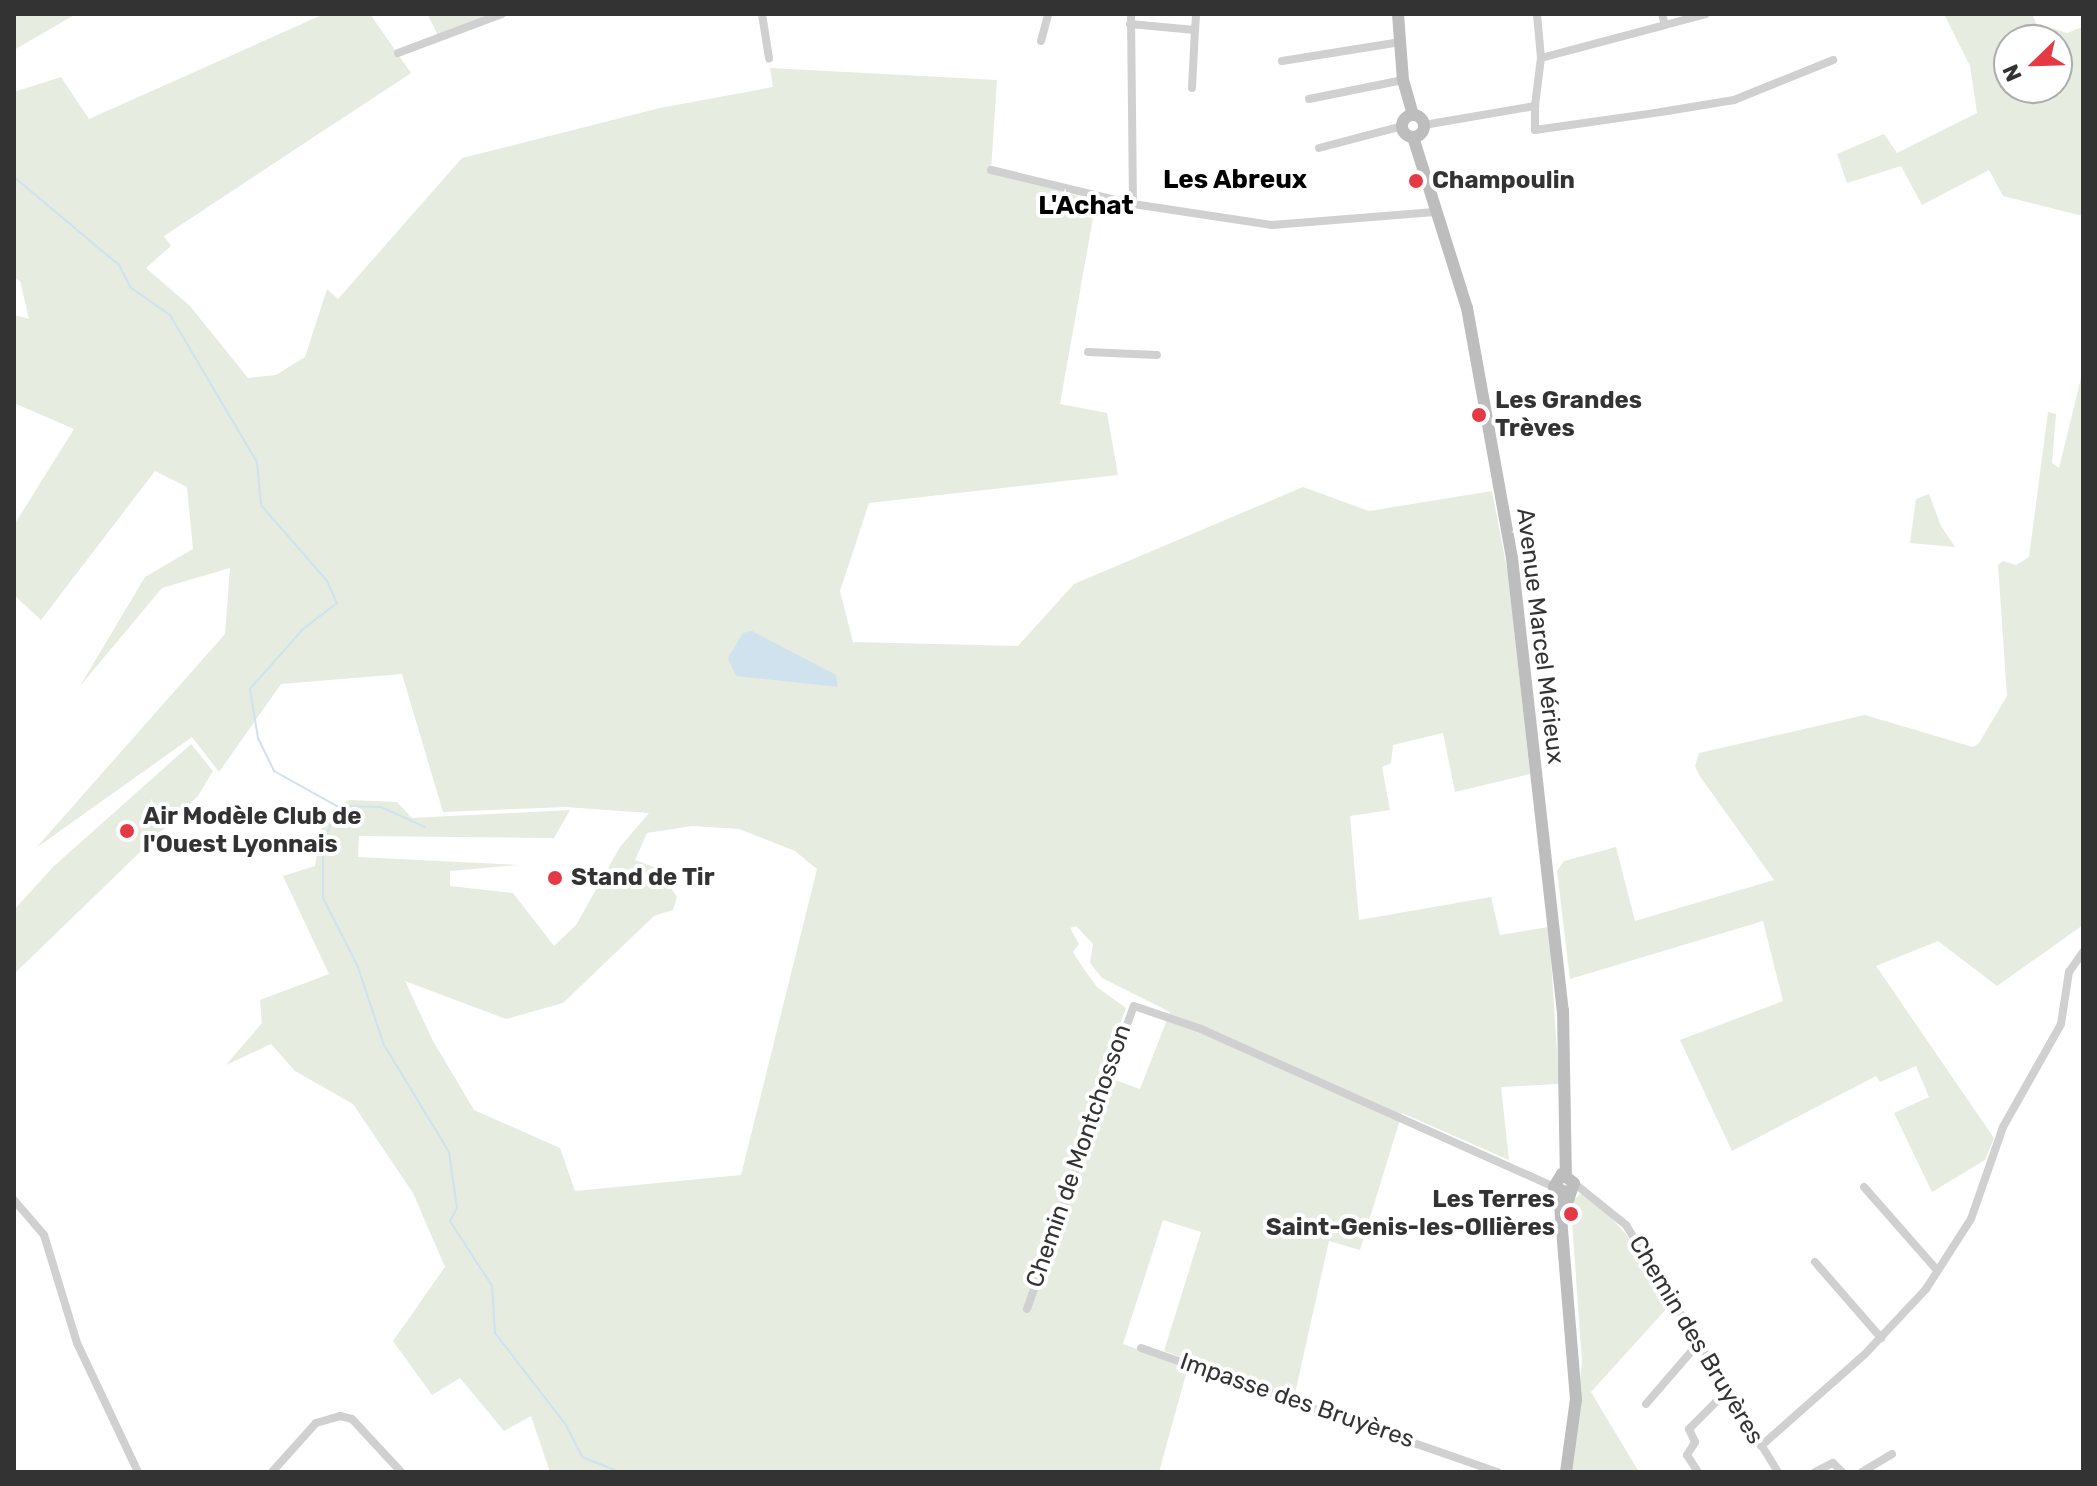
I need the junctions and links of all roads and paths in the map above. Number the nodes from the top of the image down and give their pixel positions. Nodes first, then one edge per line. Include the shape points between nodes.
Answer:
1 (502, 14) edge
2 (762, 14) edge
3 (1048, 14) edge
4 (1196, 14) edge
5 (1398, 14) edge
6 (1537, 14) edge
7 (1662, 14) edge
8 (1706, 14) edge
9 (1130, 19) edge
10 (1665, 25) junction
11 (1195, 30) junction
12 (1041, 41) dead end
13 (1400, 42) junction
14 (398, 53) dead end
15 (769, 58) dead end
16 (1541, 58) junction
17 (1833, 60) dead end
18 (1282, 61) dead end
19 (1403, 80) junction
20 (1192, 88) dead end
21 (1309, 99) dead end
22 (1535, 106) junction
23 (1413, 115) junction
24 (1424, 125) junction
25 (1402, 126) junction
26 (1413, 137) junction
27 (1319, 148) dead end
28 (991, 170) dead end
29 (1133, 204) junction
30 (1434, 212) junction
31 (1088, 352) dead end
32 (1157, 355) dead end
33 (2083, 952) edge
34 (1134, 1006) joint
35 (1563, 1184) junction
36 (1864, 1187) dead end
37 (14, 1200) edge
38 (1815, 1262) dead end
39 (1937, 1270) junction
40 (1027, 1309) dead end
41 (1881, 1338) junction
42 (1697, 1345) junction
43 (1141, 1348) dead end
44 (1725, 1393) junction
45 (1646, 1404) dead end
46 (1761, 1446) junction
47 (1892, 1454) dead end
48 (138, 1472) edge
49 (272, 1472) edge
50 (401, 1472) edge
51 (1498, 1472) edge
52 (1566, 1472) edge
53 (1698, 1472) edge
54 (1778, 1472) edge
55 (1815, 1472) edge
56 (1842, 1472) edge
57 (1862, 1472) edge

1 - 14 street
2 - 15 street
3 - 12 street
4 - 11 street
5 - 13 main road
6 - 16 street
7 - 10 street
8 - 10 street
9 - 11 street
9 - 29 street
10 - 16 street
11 - 20 street
13 - 18 street
13 - 19 main road
16 - 22 street
17 - 22 street via 1734,100 1653,113 1535,130
19 - 21 street
19 - 23 main road
22 - 24 street
23 - 24 main road
23 - 25 main road
24 - 26 main road
25 - 26 main road
25 - 27 street
26 - 30 main road, Avenue Marcel Mérieux
28 - 29 street
29 - 30 street via 1272,225
30 - 35 main road, Avenue Marcel Mérieux via 1467,308 1512,558 1563,1010
31 - 32 street
33 - 39 street via 2069,972 2061,1024 2003,1127 1971,1219
34 - 35 street, Chemin des Bruyères via 1201,1029
34 - 40 street, Chemin de Montchosson
35 - 42 street, Chemin des Bruyères via 1626,1225
35 - 52 main road, Avenue Marcel Mérieux via 1576,1399
36 - 39 street
37 - 48 street via 44,1235 77,1343
38 - 41 street
39 - 41 street
41 - 46 street
42 - 44 street, Chemin des Bruyères
42 - 45 street
43 - 51 street, Impasse des Bruyères
44 - 46 street, Chemin des Bruyères
44 - 53 street via 1689,1429 1695,1442 1687,1455
46 - 54 street, Chemin des Bruyères
47 - 57 street
49 - 50 street via 316,1423 340,1416 352,1419
55 - 56 street via 1828,1463

